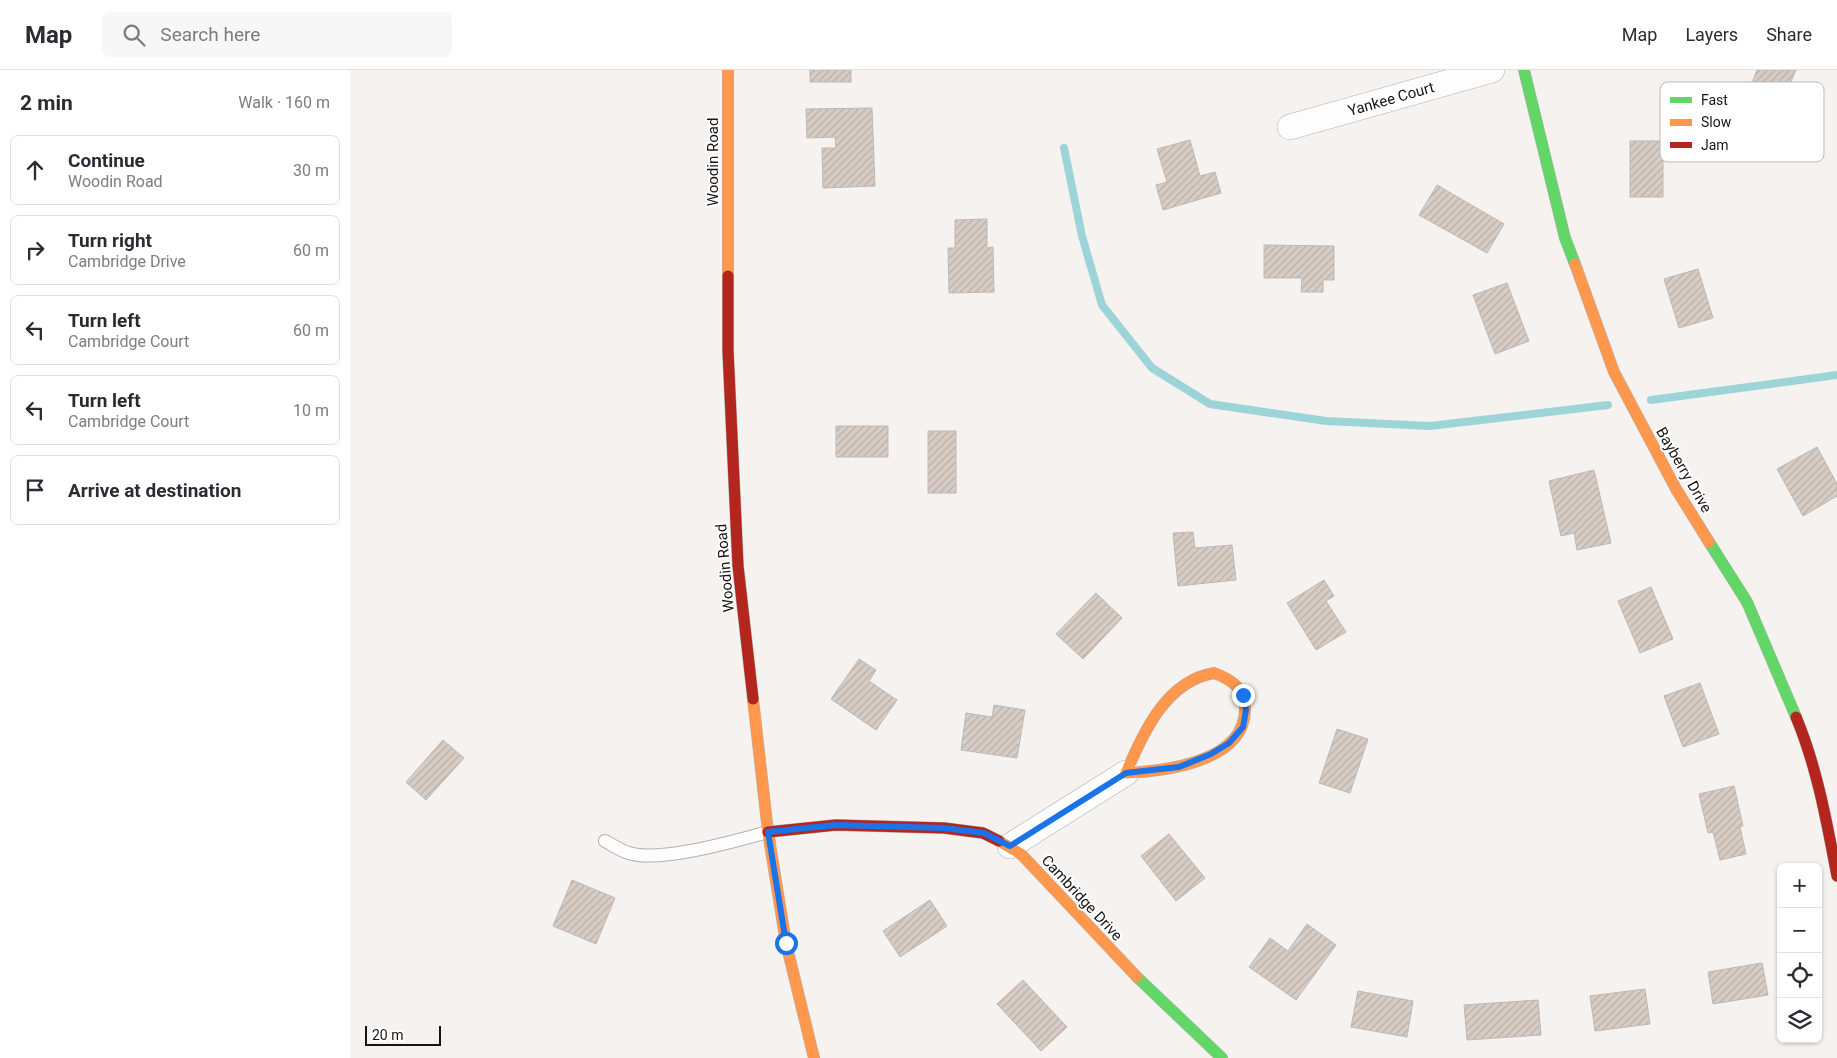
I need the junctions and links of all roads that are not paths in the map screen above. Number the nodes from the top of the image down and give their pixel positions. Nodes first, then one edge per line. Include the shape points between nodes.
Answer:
1 (728, 70) edge
2 (1492, 70) edge
3 (1524, 70) edge
4 (1290, 127) dead end
5 (1126, 773) junction
6 (768, 832) junction
7 (605, 841) dead end
8 (1010, 846) junction
9 (1837, 876) edge
10 (814, 1058) edge
11 (1222, 1058) edge

1 - 6 street, Woodin Road via 728,351 738,566
2 - 4 street, Yankee Court
3 - 9 street, Bayberry Drive via 1565,238 1614,372 1676,489 1747,602 1804,736 1827,821
5 - 5 street via 1149,723 1176,693 1196,678 1214,673 1229,678 1238,686 1246,710 1243,727 1229,743 1179,767
5 - 8 street
6 - 7 lane via 729,843 657,856 629,853
6 - 8 street, Cambridge Drive via 836,825 944,828 984,833
6 - 10 street, Woodin Road via 786,943
8 - 11 street, Cambridge Drive via 1139,980

